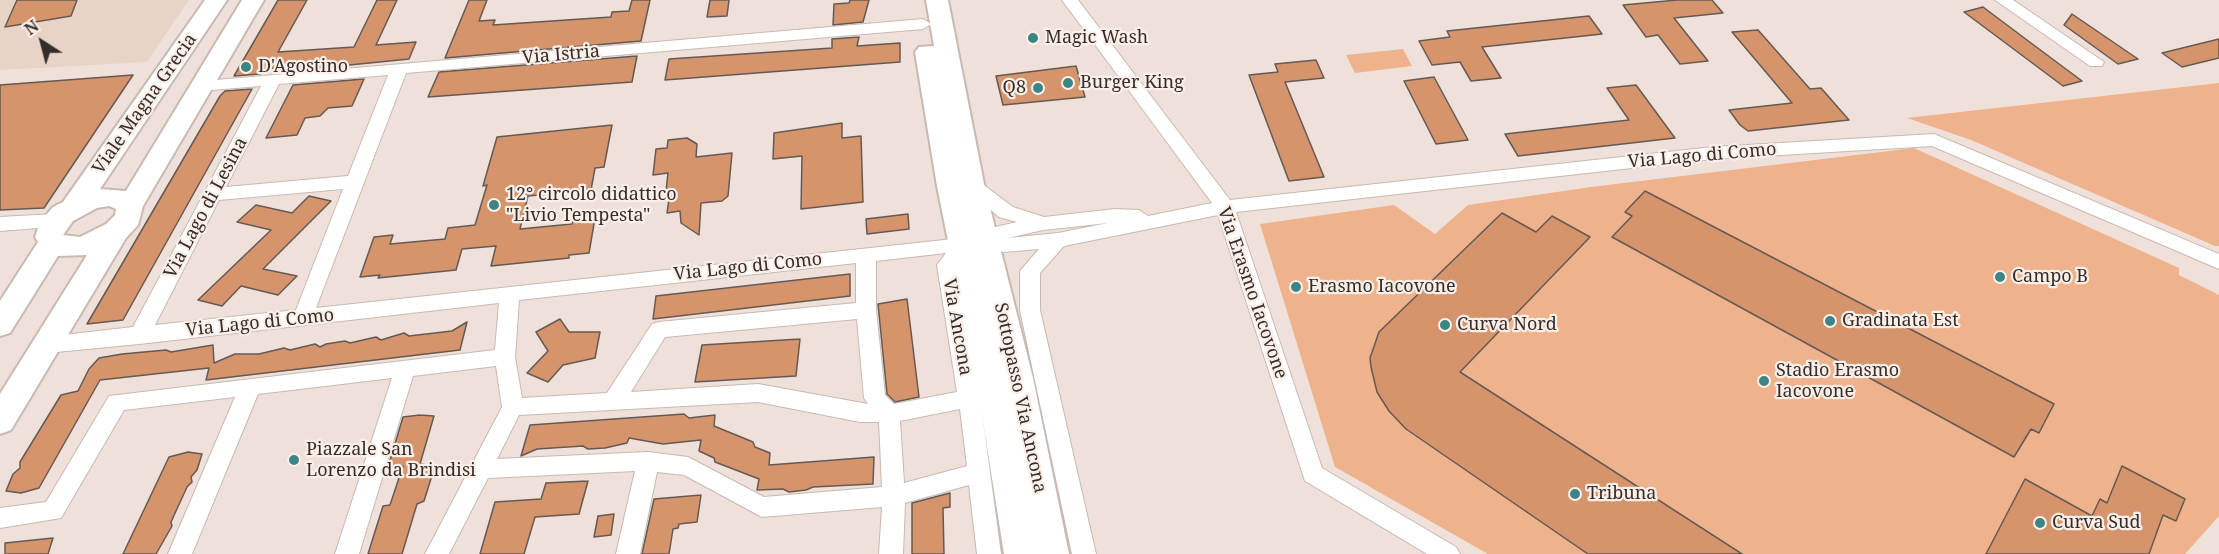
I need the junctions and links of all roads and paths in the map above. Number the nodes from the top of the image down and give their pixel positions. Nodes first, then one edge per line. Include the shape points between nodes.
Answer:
1 (216, 0) edge
2 (253, 0) edge
3 (936, 0) edge
4 (1070, 0) edge
5 (2003, 0) edge
6 (921, 12) edge
7 (2096, 62) dead end
8 (399, 69) junction
9 (272, 81) junction
10 (199, 86) junction
11 (355, 182) junction
12 (970, 184) junction
13 (213, 194) junction
14 (1225, 207) junction
15 (123, 219) junction
16 (0, 224) edge
17 (60, 224) junction
18 (1051, 232) junction
19 (974, 243) junction
20 (866, 255) junction
21 (2219, 262) edge
22 (510, 292) junction
23 (866, 310) junction
24 (302, 319) junction
25 (0, 325) edge
26 (139, 336) junction
27 (46, 345) junction
28 (505, 357) junction
29 (405, 369) junction
30 (250, 387) junction
31 (987, 394) junction
32 (614, 400) junction
33 (1051, 402) junction
34 (513, 407) junction
35 (889, 414) junction
36 (0, 421) edge
37 (648, 461) junction
38 (483, 469) junction
39 (977, 473) junction
40 (894, 496) junction
41 (0, 518) edge
42 (180, 554) edge
43 (347, 554) edge
44 (437, 554) edge
45 (628, 554) edge
46 (891, 554) edge
47 (989, 554) edge
48 (1020, 554) edge
49 (1052, 554) edge
50 (1084, 554) edge
51 (1448, 554) edge

1 - 17 street, Viale Magna Grecia
2 - 10 street, Viale Magna Grecia
3 - 12 street
4 - 14 street, Via Erasmo Iacovone
5 - 7 street
6 - 8 street, Via Istria
6 - 19 street via 950,186
8 - 9 street, Via Istria
8 - 11 street
9 - 10 street, Via Istria
9 - 13 street, Via Lago di Lesina
10 - 15 street, Viale Magna Grecia
11 - 13 street
11 - 24 street
12 - 18 street, Via Lago di Como via 1006,212
12 - 19 street
13 - 26 street, Via Lago di Lesina
14 - 18 street, Via Lago di Como via 1116,230
14 - 21 street, Via Lago di Como via 1713,153 1934,140
14 - 51 street, Via Erasmo Iacovone via 1313,474
15 - 17 street, Viale Magna Grecia via 122,200 109,197 91,200
15 - 17 street via 99,241 80,247 63,247
15 - 27 street, Viale Magna Grecia
16 - 17 street
17 - 25 street, Viale Magna Grecia
18 - 19 street, Via Lago di Como via 1004,245
18 - 33 street via 1030,271 1030,310
19 - 20 street, Via Lago di Como
19 - 31 street, Sottopasso Via Ancona
20 - 22 street, Via Lago di Como
20 - 23 street
22 - 24 street, Via Lago di Como
22 - 28 street
23 - 32 street via 659,330
23 - 35 street via 874,398
24 - 26 street, Via Lago di Como
26 - 27 street, Via Lago di Como
27 - 36 street, Viale Magna Grecia
28 - 29 street
28 - 34 street
29 - 30 street
29 - 43 street
30 - 41 street via 117,402 53,511
30 - 42 street
31 - 33 street
31 - 35 street
31 - 39 street
31 - 48 street, Sottopasso Via Ancona
31 - 49 street, Sottopasso Via Ancona
32 - 34 street
32 - 35 street via 758,393 860,413
33 - 50 street
34 - 38 street
35 - 40 street
37 - 38 street
37 - 40 street via 688,466 762,507
37 - 45 street
38 - 44 street
39 - 40 street
39 - 47 street
40 - 46 street

